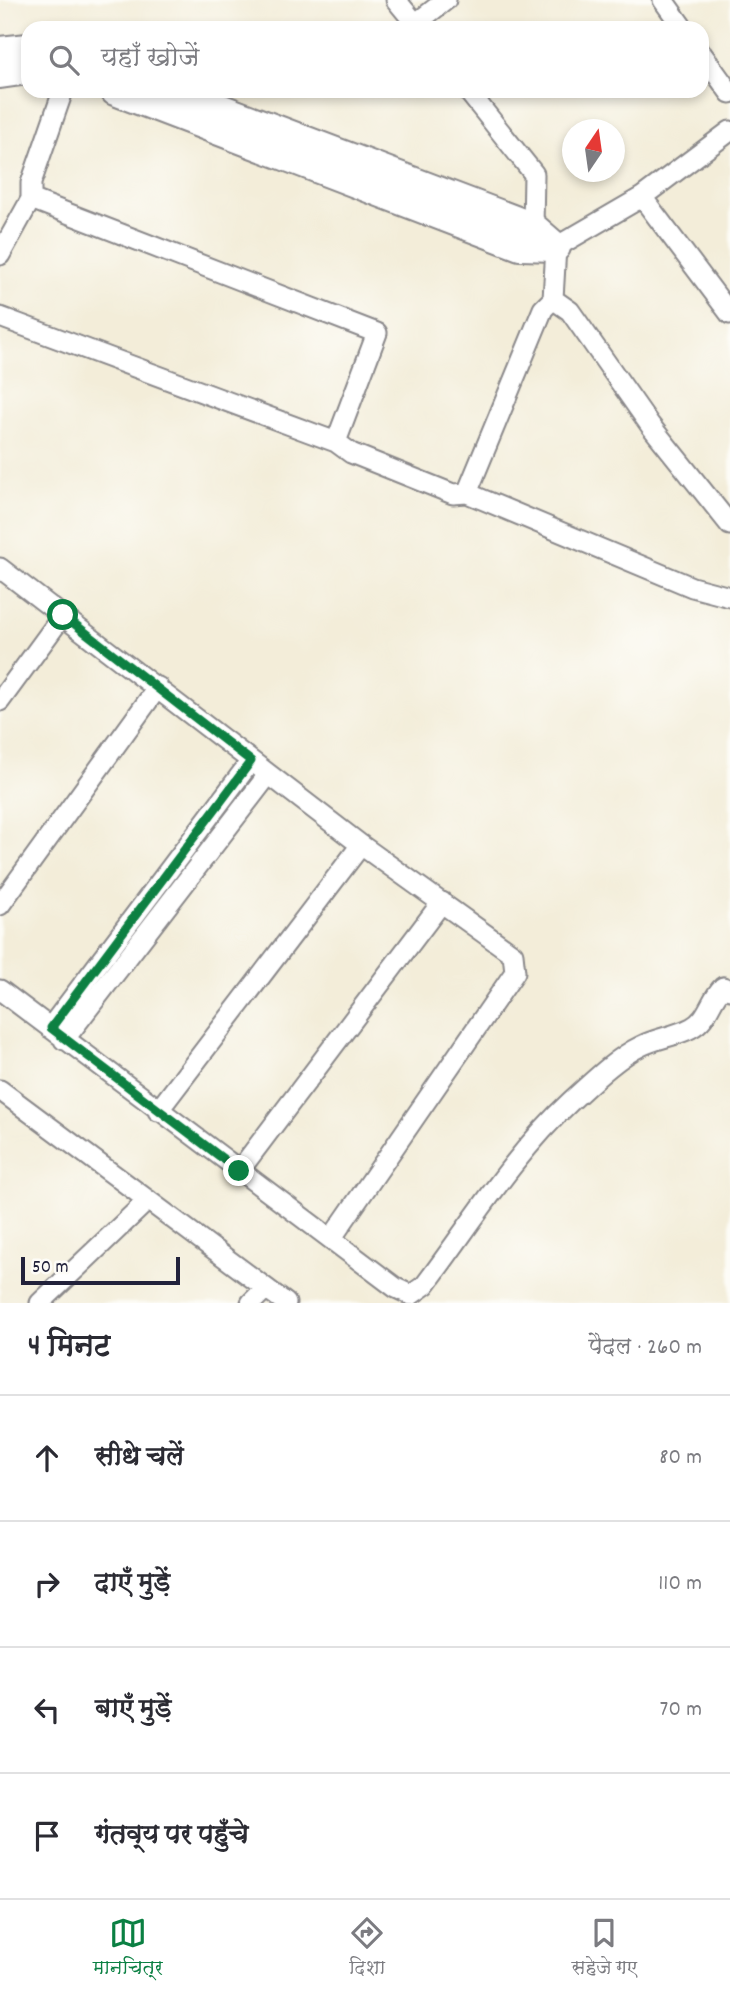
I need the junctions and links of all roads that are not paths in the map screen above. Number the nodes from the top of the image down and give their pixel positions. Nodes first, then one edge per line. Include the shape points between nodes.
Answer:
1 (396, 0) edge
2 (446, 0) edge
3 (663, 0) edge
4 (413, 21) edge
5 (423, 21) edge
6 (678, 21) edge
7 (21, 49) edge
8 (0, 51) edge
9 (709, 64) edge
10 (21, 71) edge
11 (0, 74) edge
12 (730, 93) edge
13 (61, 98) edge
14 (474, 98) edge
15 (176, 99) edge
16 (730, 131) edge
17 (642, 197) junction
18 (31, 199) junction
19 (533, 227) junction
20 (556, 247) junction
21 (0, 255) edge
22 (553, 299) junction
23 (730, 314) edge
24 (0, 317) edge
25 (336, 442) junction
26 (467, 494) junction
27 (730, 525) edge
28 (0, 568) edge
29 (730, 597) edge
30 (63, 615) junction
31 (158, 687) junction
32 (0, 701) edge
33 (251, 761) junction
34 (268, 775) junction
35 (361, 845) junction
36 (442, 902) junction
37 (0, 905) edge
38 (0, 990) edge
39 (730, 990) edge
40 (57, 1034) junction
41 (0, 1090) edge
42 (158, 1111) junction
43 (239, 1171) junction
44 (148, 1200) junction
45 (331, 1239) junction
46 (266, 1289) junction
47 (40, 1303) edge
48 (251, 1303) edge
49 (286, 1303) edge

1 - 4 street
2 - 5 street
3 - 6 street
7 - 8 street
9 - 12 street
10 - 11 street
13 - 18 street via 31,183
14 - 19 street via 534,174
15 - 19 street
15 - 20 street via 520,246
16 - 17 street
17 - 20 street
17 - 23 street
18 - 21 street
18 - 25 street via 377,332
19 - 20 street
20 - 22 street
22 - 26 street via 543,309
22 - 27 street via 570,311 650,425
24 - 25 street
25 - 26 street via 351,453 453,494
26 - 29 street via 692,587
28 - 30 street
30 - 31 street
30 - 32 street
31 - 33 street
31 - 37 street
33 - 34 street
33 - 40 street
34 - 35 street
34 - 40 street
35 - 36 street
35 - 42 street
36 - 43 street
36 - 45 street via 513,954 515,972
38 - 40 street
39 - 45 street via 723,987 716,993 708,1013 692,1028 641,1046 572,1100 546,1126 419,1291 403,1293
40 - 42 street
41 - 44 street
42 - 43 street
43 - 45 street
44 - 46 street
44 - 47 street
46 - 48 street
46 - 49 street

